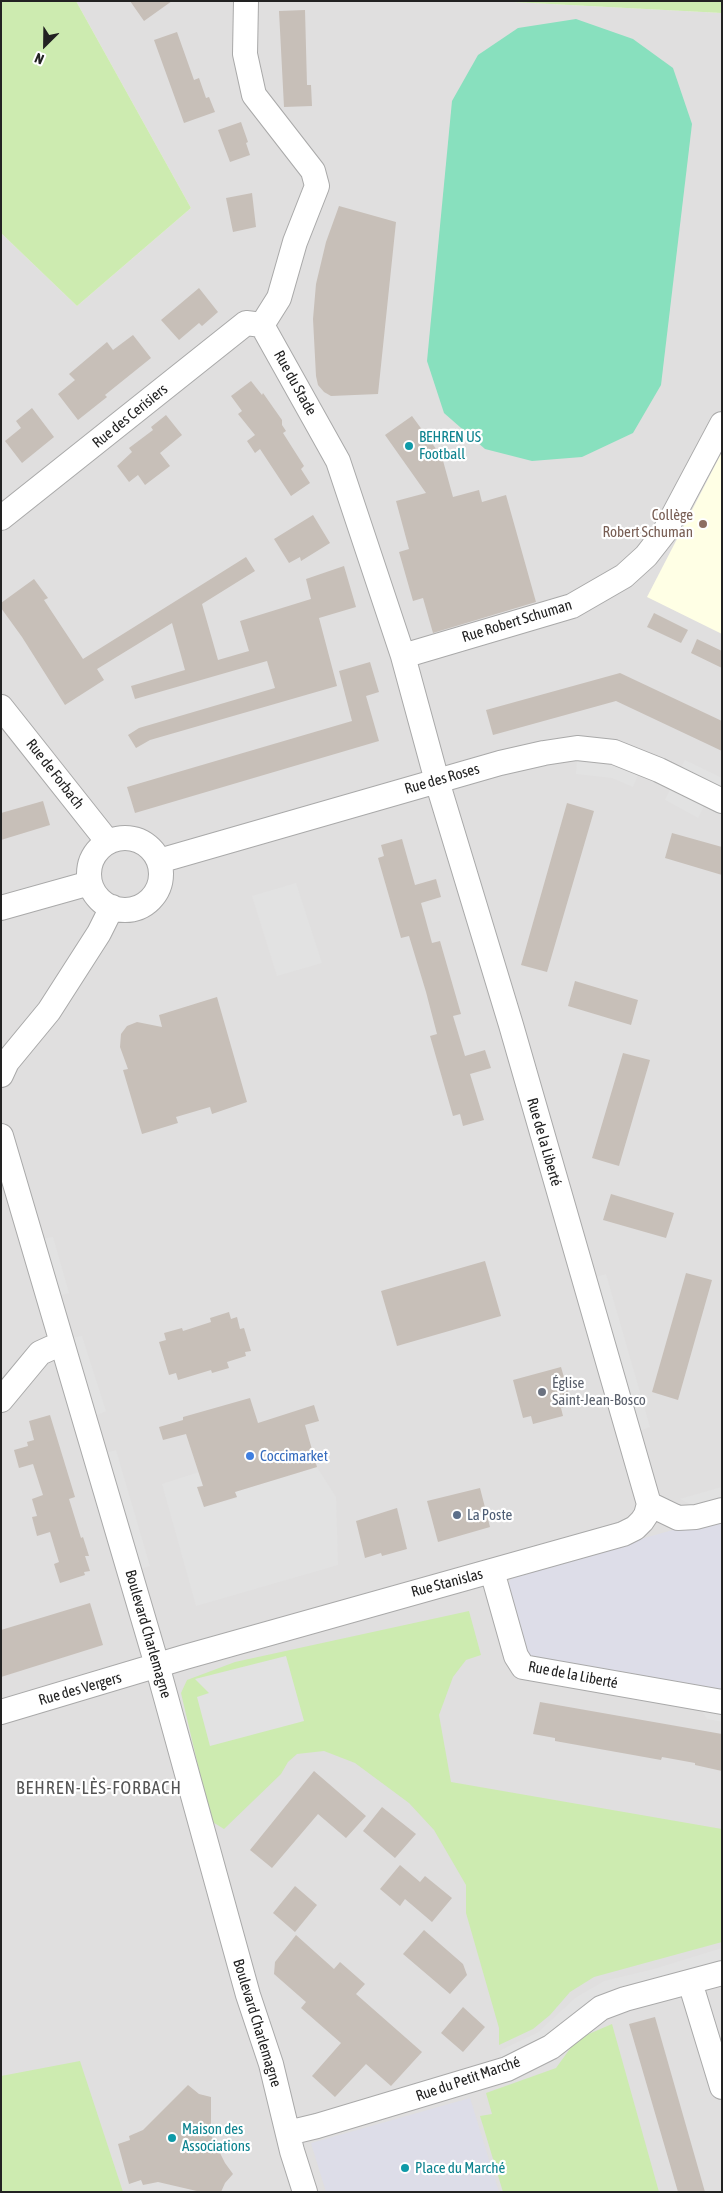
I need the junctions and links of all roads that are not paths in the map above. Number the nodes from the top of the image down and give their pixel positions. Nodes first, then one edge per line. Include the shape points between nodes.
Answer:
1 (246, 1) edge
2 (262, 324) junction
3 (722, 424) edge
4 (1, 518) edge
5 (403, 656) junction
6 (1, 707) edge
7 (437, 781) junction
8 (722, 801) edge
9 (108, 842) junction
10 (159, 861) junction
11 (90, 883) junction
12 (112, 907) junction
13 (1, 908) edge
14 (1, 1074) edge
15 (1, 1136) edge
16 (62, 1343) junction
17 (1, 1400) edge
18 (649, 1504) junction
19 (722, 1510) edge
20 (492, 1571) junction
21 (158, 1665) junction
22 (722, 1702) edge
23 (1, 1712) edge
24 (722, 1973) edge
25 (690, 1982) junction
26 (722, 2087) edge
27 (288, 2133) junction
28 (305, 2192) edge

1 - 2 street via 245,54 254,95 313,171 317,186 295,242 279,298
2 - 4 street, Rue des Cerisiers via 246,323
2 - 5 street, Rue du Stade via 338,461
3 - 5 street, Rue Robert Schuman via 664,533 624,576 572,606
5 - 7 street, Rue du Stade
6 - 9 street, Rue de Forbach
7 - 8 street, Rue des Roses via 509,761 577,748 614,752
7 - 10 street, Rue des Roses
7 - 18 street, Rue de la Liberté
9 - 10 street via 134,838 150,847
9 - 11 street via 90,862
10 - 12 street via 162,877 154,896 144,905 128,910
11 - 12 street via 98,897
11 - 13 street
12 - 14 street via 50,1011 7,1062
15 - 16 street, Boulevard Charlemagne
16 - 17 street via 40,1353
16 - 21 street, Boulevard Charlemagne
18 - 19 street via 678,1518
18 - 20 street, Rue Stanislas via 642,1521 623,1534
20 - 21 street, Rue Stanislas
20 - 22 street, Rue de la Liberté via 516,1656 524,1667
21 - 23 street, Rue des Vergers
21 - 27 street, Boulevard Charlemagne
24 - 25 street, Rue du Petit Marché
25 - 26 street
25 - 27 street, Rue du Petit Marché via 601,2008 552,2047 507,2069
27 - 28 street, Boulevard Charlemagne

